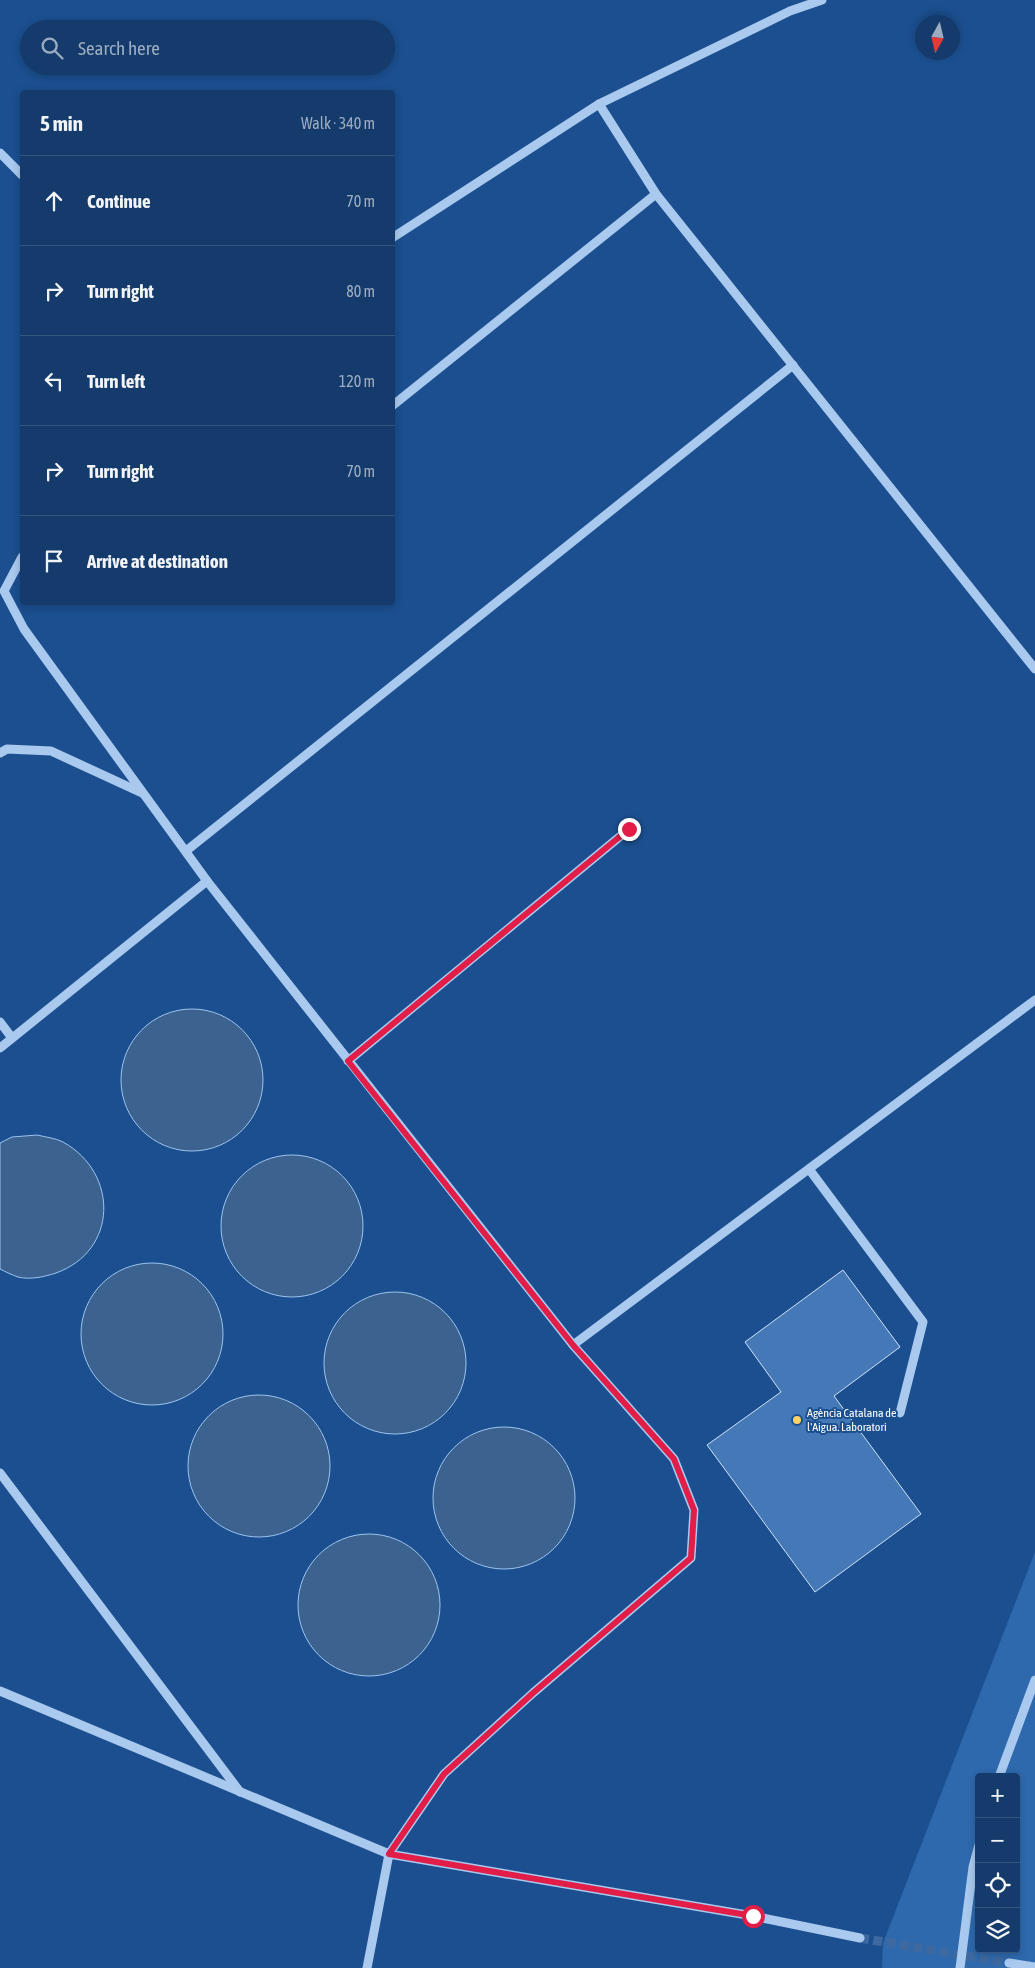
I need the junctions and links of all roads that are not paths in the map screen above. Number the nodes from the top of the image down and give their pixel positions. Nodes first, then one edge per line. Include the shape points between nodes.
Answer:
1 (822, 0) edge
2 (599, 104) junction
3 (0, 153) edge
4 (20, 174) edge
5 (656, 194) junction
6 (395, 236) edge
7 (793, 365) junction
8 (395, 404) edge
9 (20, 561) edge
10 (1035, 669) edge
11 (0, 753) edge
12 (145, 794) junction
13 (629, 829) dead end
14 (186, 851) junction
15 (208, 881) junction
16 (1035, 1000) edge
17 (0, 1022) edge
18 (12, 1038) junction
19 (0, 1048) edge
20 (348, 1061) junction
21 (809, 1169) junction
22 (573, 1345) junction
23 (900, 1413) dead end
24 (0, 1473) edge
25 (1035, 1680) edge
26 (0, 1691) edge
27 (1000, 1773) edge
28 (240, 1792) junction
29 (389, 1854) junction
30 (975, 1860) edge
31 (860, 1938) tunnel mouth
32 (1009, 1963) dead end
33 (1035, 1967) edge
34 (367, 1968) edge
35 (960, 1968) edge

1 - 2 street via 790,11
2 - 5 street
2 - 6 street
3 - 4 street
5 - 7 street
5 - 8 street
7 - 10 street
7 - 14 street
9 - 12 street via 4,590 24,628
11 - 12 street via 7,749 51,751
12 - 14 street
13 - 20 street
14 - 15 street
15 - 18 street
15 - 20 street
16 - 21 street
17 - 18 street
18 - 19 street
20 - 22 street
21 - 22 street
21 - 23 street via 923,1322
22 - 29 street via 674,1459 694,1510 691,1558 444,1774
24 - 28 street
25 - 27 street
26 - 28 street
28 - 29 street
29 - 31 street via 753,1916
29 - 34 street
30 - 35 street
32 - 33 street

